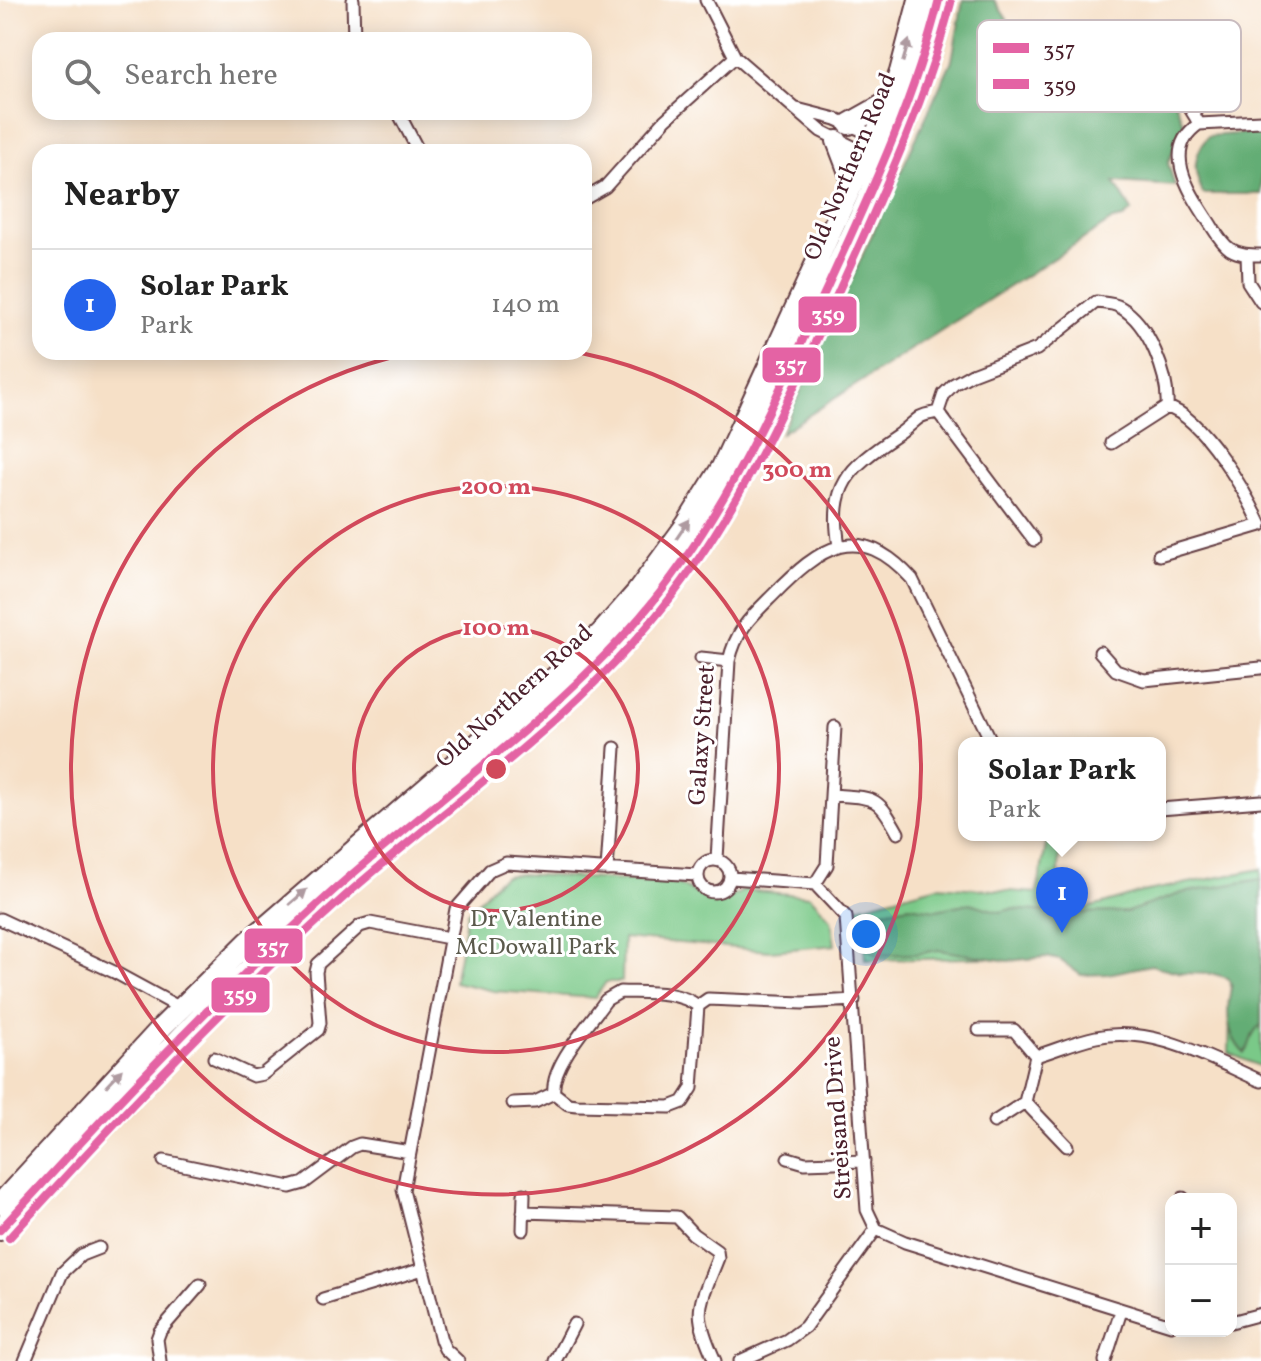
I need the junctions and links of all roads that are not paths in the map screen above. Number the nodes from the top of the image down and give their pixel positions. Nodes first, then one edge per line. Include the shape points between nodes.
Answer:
1 (353, 0) edge
2 (706, 0) edge
3 (919, 0) edge
4 (939, 0) edge
5 (354, 32) edge
6 (735, 57) junction
7 (890, 101) junction
8 (797, 109) junction
9 (1193, 112) edge
10 (402, 120) edge
11 (1261, 121) edge
12 (1199, 124) junction
13 (843, 132) junction
14 (415, 144) edge
15 (880, 149) junction
16 (853, 183) junction
17 (592, 194) edge
18 (1247, 255) junction
19 (1261, 255) edge
20 (1261, 302) edge
21 (1167, 407) junction
22 (938, 412) junction
23 (1111, 443) dead end
24 (1261, 525) edge
25 (1034, 540) dead end
26 (839, 546) junction
27 (1159, 555) dead end
28 (1100, 652) dead end
29 (701, 658) dead end
30 (729, 661) junction
31 (1261, 668) edge
32 (835, 727) dead end
33 (989, 737) edge
34 (615, 748) dead end
35 (832, 795) junction
36 (1261, 801) edge
37 (1166, 809) edge
38 (898, 833) dead end
39 (717, 859) junction
40 (607, 870) junction
41 (697, 875) junction
42 (731, 878) junction
43 (815, 884) junction
44 (0, 919) edge
45 (449, 938) junction
46 (854, 1000) junction
47 (698, 1006) junction
48 (190, 1013) junction
49 (979, 1030) dead end
50 (1036, 1056) junction
51 (214, 1058) dead end
52 (1261, 1081) edge
53 (554, 1093) junction
54 (1025, 1102) junction
55 (513, 1103) dead end
56 (994, 1122) dead end
57 (1067, 1146) dead end
58 (410, 1152) junction
59 (788, 1158) dead end
60 (164, 1161) dead end
61 (864, 1161) junction
62 (524, 1194) dead end
63 (0, 1204) edge
64 (523, 1212) junction
65 (876, 1229) junction
66 (0, 1230) edge
67 (523, 1230) dead end
68 (99, 1248) dead end
69 (423, 1269) junction
70 (200, 1285) dead end
71 (323, 1299) dead end
72 (1121, 1311) junction
73 (1261, 1314) edge
74 (1165, 1323) edge
75 (574, 1324) dead end
76 (1261, 1325) edge
77 (25, 1361) edge
78 (160, 1361) edge
79 (458, 1361) edge
80 (555, 1361) edge
81 (715, 1361) edge
82 (740, 1361) edge
83 (1105, 1361) edge

1 - 5 street
2 - 6 street
7 -> 3 highway, Old Northern Road
4 - 15 highway, Old Northern Road via 914,93
6 - 8 street
6 - 17 street
7 - 13 highway
7 - 15 highway, Old Northern Road
8 - 13 street
8 - 13 street via 807,122
9 - 12 street
10 - 14 street
11 - 12 street
12 - 18 street via 1182,146 1184,183 1226,246
13 - 15 street
13 - 15 street
13 - 16 highway
15 - 16 highway, Old Northern Road
15 - 48 highway, Old Northern Road via 748,458 661,592 583,677
48 -> 16 highway, Old Northern Road via 285,908 563,670 637,592 722,467
18 - 19 street
18 - 20 street via 1248,282
21 - 22 street via 1162,368 1142,328 1120,306 1096,302 1037,349 954,384
21 - 23 street
21 - 24 street via 1203,432 1246,493
22 - 25 street
22 - 26 street via 920,417 845,477 837,497
24 - 27 street
26 - 30 street, Galaxy Street via 812,557 758,610 737,634
26 - 33 street via 884,553 912,579
28 - 31 street via 1116,670 1144,680
29 - 30 street
30 - 39 street, Galaxy Street
32 - 35 street
34 - 40 street
35 - 38 street via 875,800
35 - 43 street via 827,865
36 - 37 street
39 - 41 street via 703,863
39 - 42 street via 729,867
40 - 41 street
40 - 45 street via 499,865 462,900
41 - 42 street via 702,887 713,892 725,888
42 - 43 street
43 - 46 street, Streisand Drive via 846,917
44 - 48 street
45 - 51 street via 370,923 360,926 318,964 320,1023 314,1036 263,1074 253,1076
45 - 58 street
46 - 47 street via 708,999
46 - 61 street, Streisand Drive
47 - 53 street via 670,995 612,995 561,1064
47 - 53 street via 692,1088 683,1102 670,1107 577,1105
63 -> 48 highway, Old Northern Road via 102,1090
48 - 66 highway, Old Northern Road
49 - 50 street via 1014,1030
50 - 52 street via 1096,1037 1124,1035 1178,1045
50 - 54 street
53 - 55 street via 535,1102
54 - 56 street
54 - 57 street
58 - 60 street via 370,1144 352,1147 304,1183 290,1187
58 - 69 street via 403,1190
59 - 61 street via 805,1163
61 - 65 street, Streisand Drive via 867,1210
62 - 64 street
64 - 67 street
64 - 81 street via 677,1217 717,1251 699,1309
65 - 72 street, Streisand Drive
65 - 82 street via 805,1327
68 - 77 street via 81,1255 62,1273
69 - 71 street
69 - 79 street via 441,1340
70 - 78 street via 160,1331
72 - 74 street, Streisand Drive
72 - 83 street
73 - 76 street via 1231,1322
75 - 80 street

